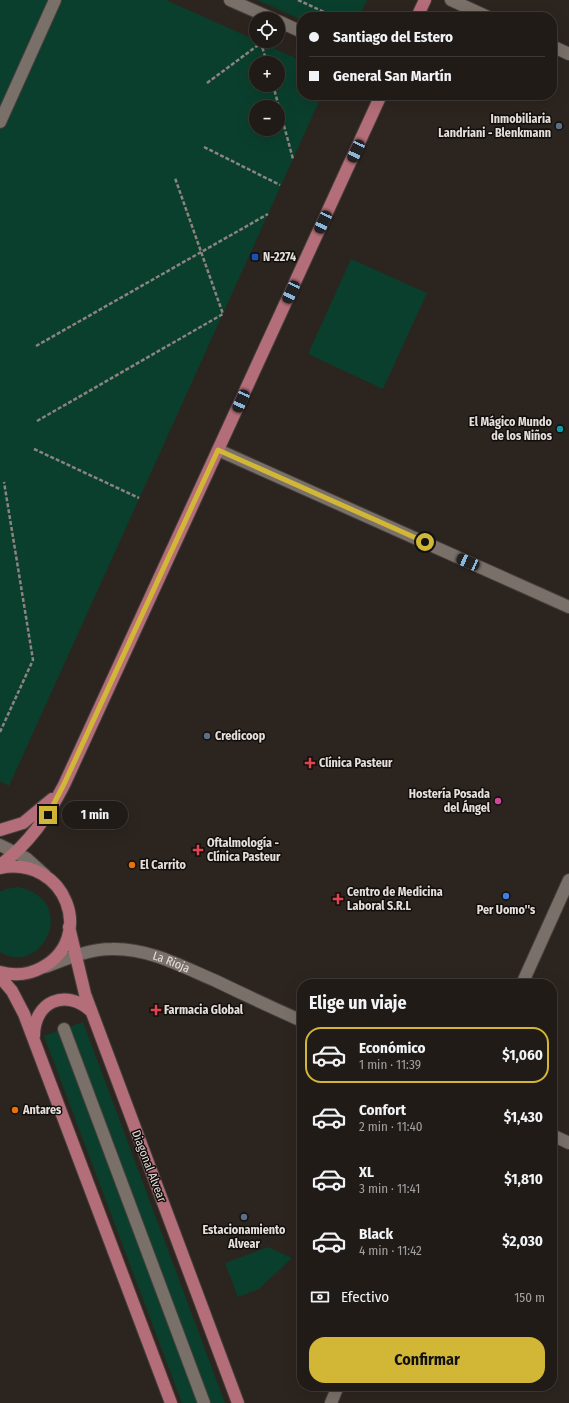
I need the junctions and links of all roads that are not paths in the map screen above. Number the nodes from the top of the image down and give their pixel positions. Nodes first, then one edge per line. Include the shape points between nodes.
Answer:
1 (55, 0) edge
2 (230, 0) edge
3 (425, 0) edge
4 (451, 0) edge
5 (258, 12) edge
6 (419, 12) edge
7 (477, 12) edge
8 (285, 24) edge
9 (297, 30) edge
10 (557, 48) edge
11 (569, 54) edge
12 (380, 100) edge
13 (0, 122) edge
14 (218, 450) junction
15 (569, 607) edge
16 (64, 784) junction
17 (0, 830) edge
18 (0, 845) edge
19 (16, 852) junction
20 (0, 865) edge
21 (0, 868) edge
22 (45, 875) junction
23 (569, 880) edge
24 (69, 926) junction
25 (75, 955) junction
26 (34, 971) junction
27 (0, 972) edge
28 (0, 977) edge
29 (524, 979) edge
30 (92, 1012) junction
31 (297, 1019) edge
32 (64, 1029) dead end
33 (34, 1039) junction
34 (557, 1137) edge
35 (569, 1142) edge
36 (336, 1391) edge
37 (170, 1403) edge
38 (204, 1403) edge
39 (238, 1403) edge
40 (331, 1403) edge

1 - 13 street
2 - 5 street
3 - 6 main road
4 - 7 street
8 - 9 street
10 - 11 street
12 - 14 main road
14 - 15 street
14 - 16 main road
16 - 17 main road via 33,816 23,823
16 - 19 main road via 37,831
18 - 19 street
19 - 20 main road
19 - 22 street
21 - 22 main road, Diagonal Alvear via 23,866
22 - 24 main road, Diagonal Alvear via 57,885 65,897 69,911
23 - 29 street
24 - 25 main road, Diagonal Alvear
24 - 26 main road, Diagonal Alvear via 58,954
25 - 26 street, La Rioja
25 - 30 main road, Diagonal Alvear
25 - 31 street, La Rioja via 112,948 153,955
26 - 27 main road, Diagonal Alvear via 20,975
28 - 33 main road via 18,1001
30 - 33 main road via 68,999 50,1003 39,1013
30 - 39 main road, Diagonal Alvear
32 - 38 street
33 - 37 main road
34 - 35 street
36 - 40 street

